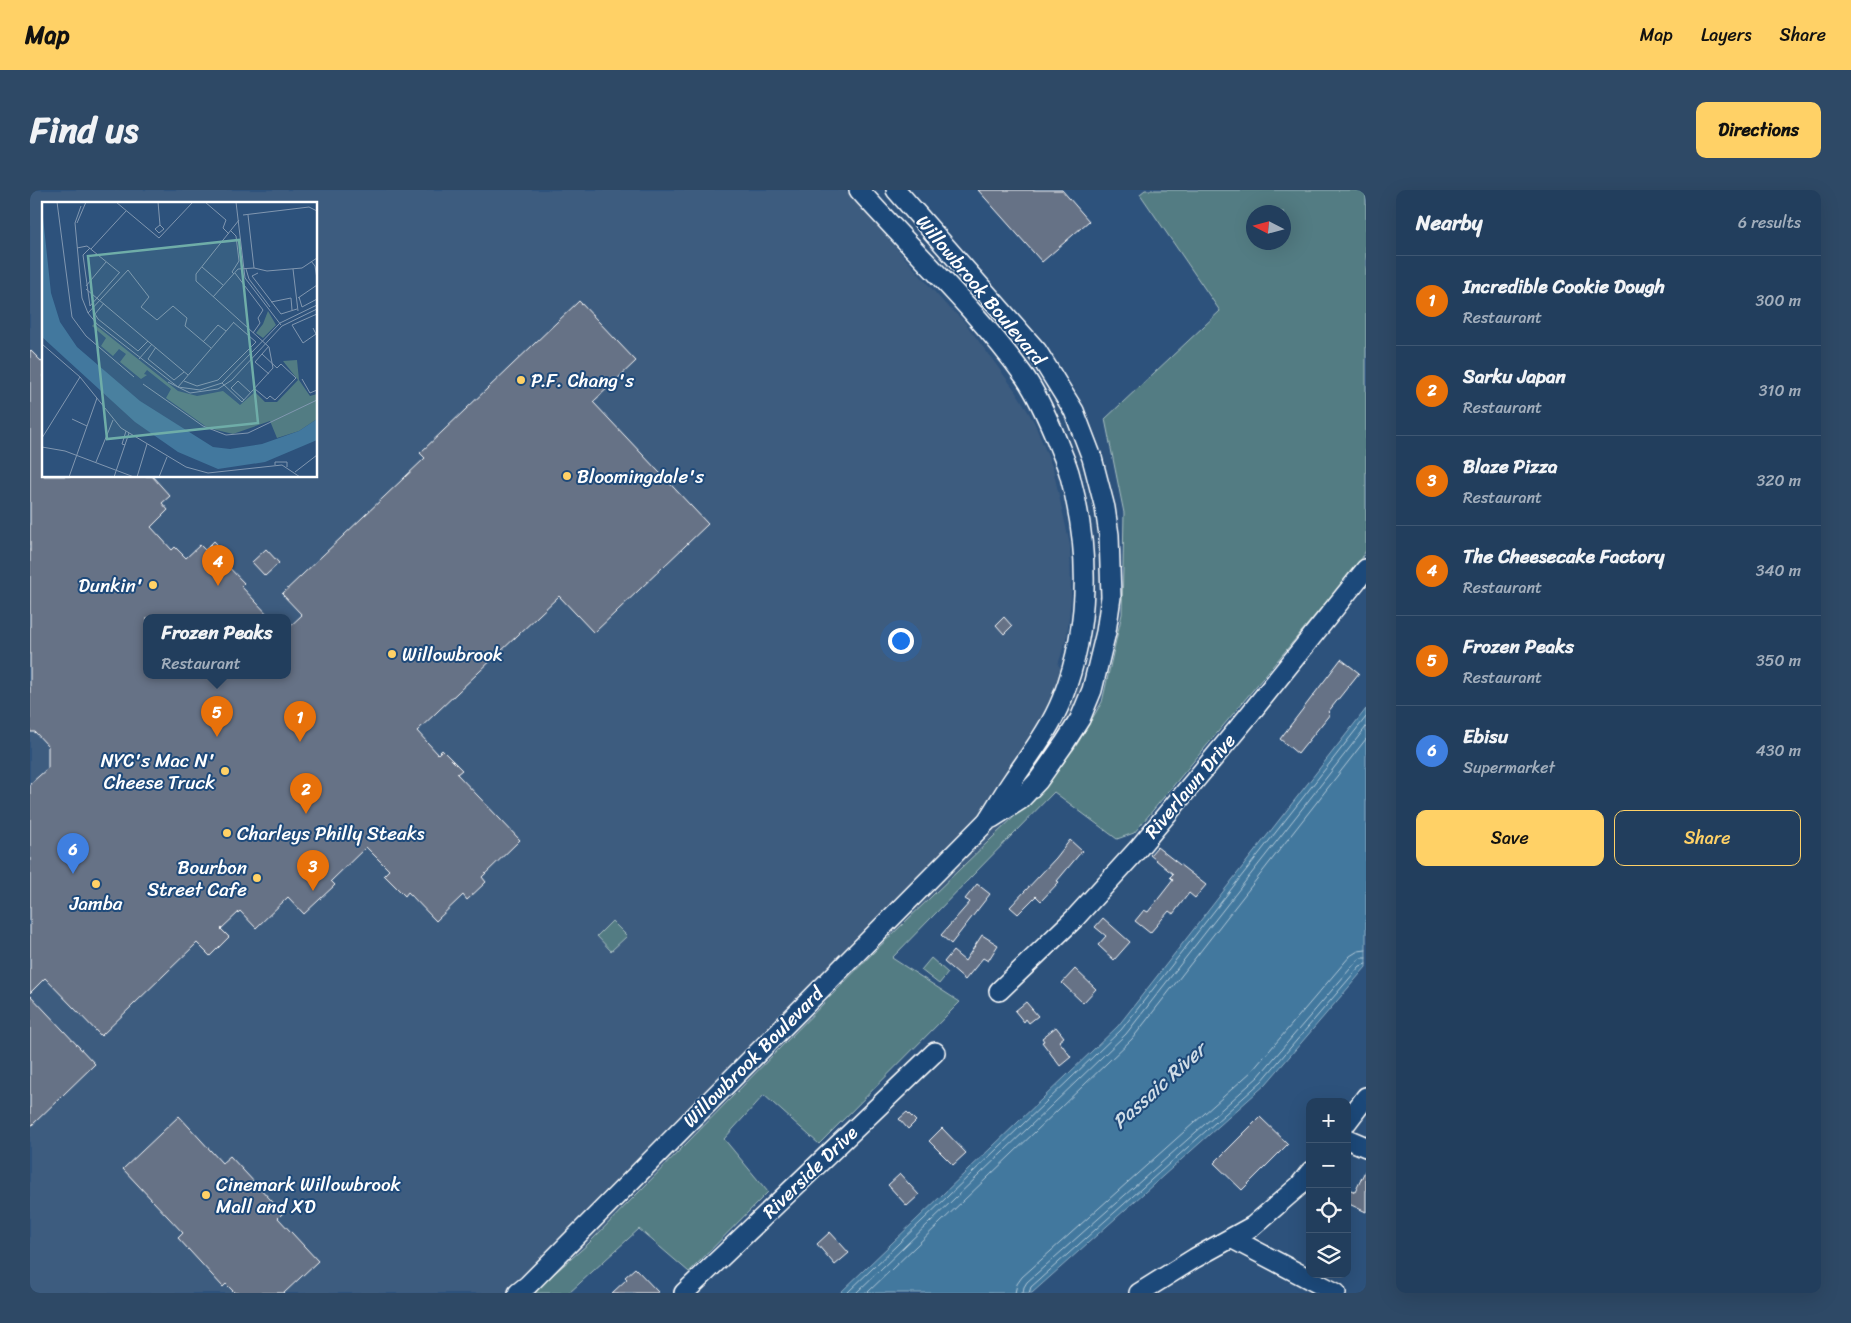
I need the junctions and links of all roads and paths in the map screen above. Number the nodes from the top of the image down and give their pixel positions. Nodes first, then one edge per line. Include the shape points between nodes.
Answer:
1 (859, 190) edge
2 (896, 190) edge
3 (1366, 569) edge
4 (987, 821) junction
5 (999, 991) dead end
6 (935, 1052) dead end
7 (1366, 1097) edge
8 (1351, 1117) edge
9 (1351, 1141) edge
10 (1366, 1147) edge
11 (1306, 1177) edge
12 (1231, 1238) junction
13 (518, 1293) edge
14 (684, 1293) edge
15 (1139, 1293) edge
16 (1336, 1293) edge

1 - 4 street, Willowbrook Boulevard via 977,318 1025,377 1051,426 1070,474 1077,504 1085,587 1079,641 1071,671 1041,741
2 - 4 street, Willowbrook Boulevard via 1037,351 1074,411 1092,458 1109,535 1111,597 1106,632 1092,690 1080,719 1038,781 1020,800
3 - 5 street, Riverlawn Drive via 1138,849 1075,918
4 - 13 street, Willowbrook Boulevard
6 - 14 street, Riverside Drive
7 - 8 street
9 - 10 street
11 - 12 street via 1253,1226
12 - 15 street
12 - 16 street

